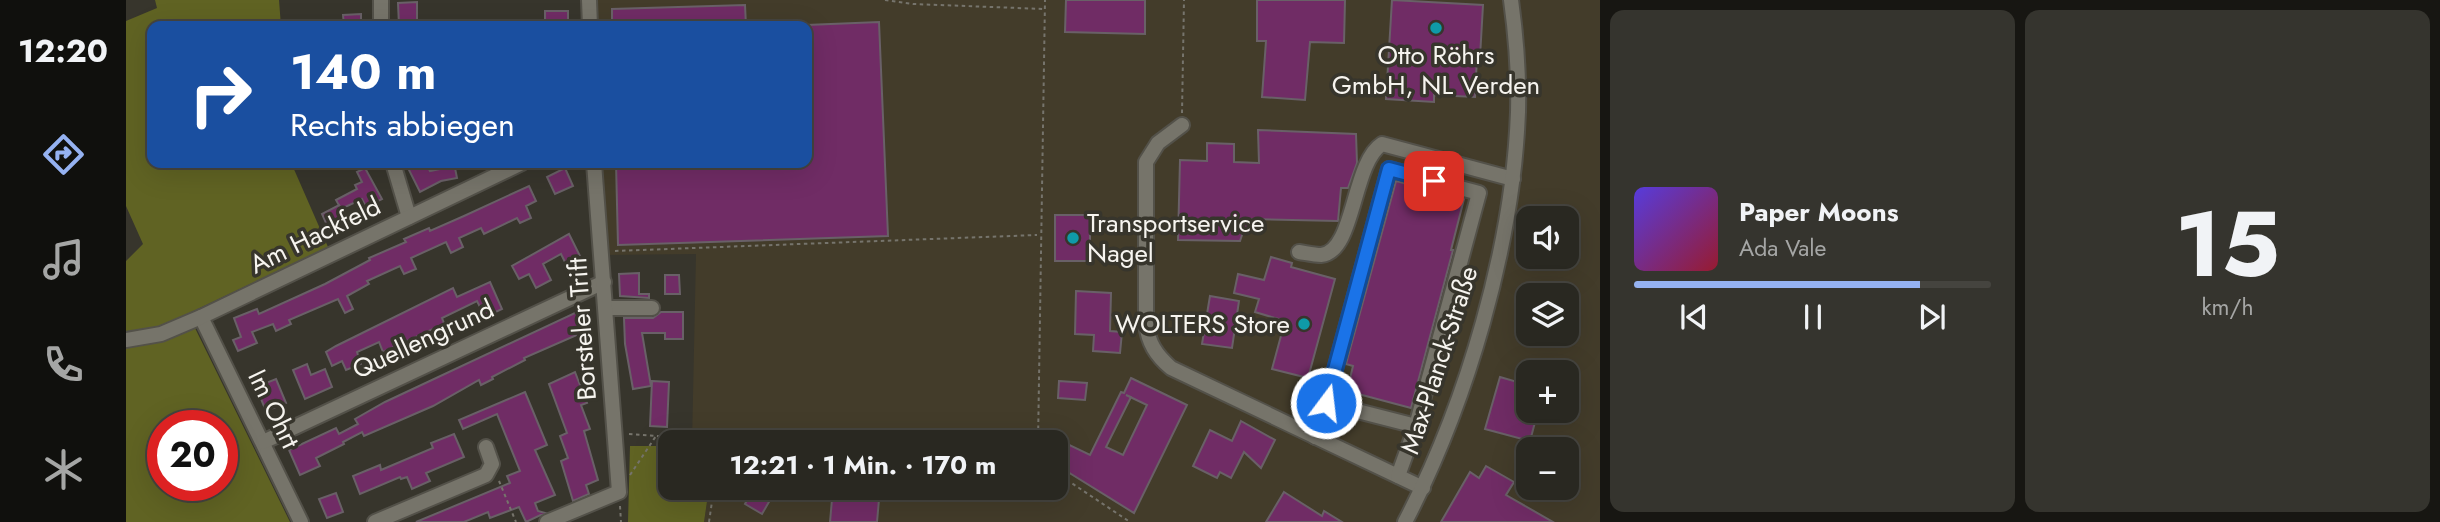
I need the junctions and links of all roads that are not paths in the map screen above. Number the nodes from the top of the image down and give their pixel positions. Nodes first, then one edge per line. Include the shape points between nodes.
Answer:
1 (382, 0) edge
2 (589, 0) edge
3 (1511, 0) edge
4 (381, 21) edge
5 (590, 21) edge
6 (1182, 125) road end
7 (394, 168) edge
8 (512, 168) edge
9 (594, 168) edge
10 (1513, 179) junction
11 (409, 217) junction
12 (1299, 252) dead end
13 (604, 282) junction
14 (606, 308) junction
15 (652, 308) dead end
16 (201, 317) junction
17 (126, 340) edge
18 (1326, 403) junction
19 (1416, 426) junction
20 (1315, 437) junction
21 (263, 442) junction
22 (486, 447) dead end
23 (1398, 476) junction
24 (1423, 488) junction
25 (301, 522) edge
26 (375, 522) edge
27 (547, 522) edge
28 (1405, 522) edge

1 - 4 street
2 - 5 street
3 - 10 street, Max-Planck-Straße via 1518,110
6 - 20 street via 1158,143 1146,162 1147,337 1171,368
7 - 11 street
8 - 11 street, Am Hackfeld
9 - 13 street, Borsteler Trift
10 - 12 street via 1382,144 1373,149 1363,168 1337,246 1321,255
10 - 24 street, Max-Planck-Straße via 1479,337
11 - 16 street, Am Hackfeld
13 - 14 street, Borsteler Trift
13 - 21 street, Quellengrund
14 - 15 street
14 - 27 street, Borsteler Trift via 619,492
16 - 17 street, Am Hackfeld via 161,334
16 - 21 street, Im Ohrt
18 - 19 street
18 - 19 street via 1389,169 1479,192
18 - 20 street
19 - 23 street
20 - 23 street
21 - 25 street, Im Ohrt
22 - 26 street via 492,464 486,475
23 - 24 street
24 - 28 street, Max-Planck-Straße

